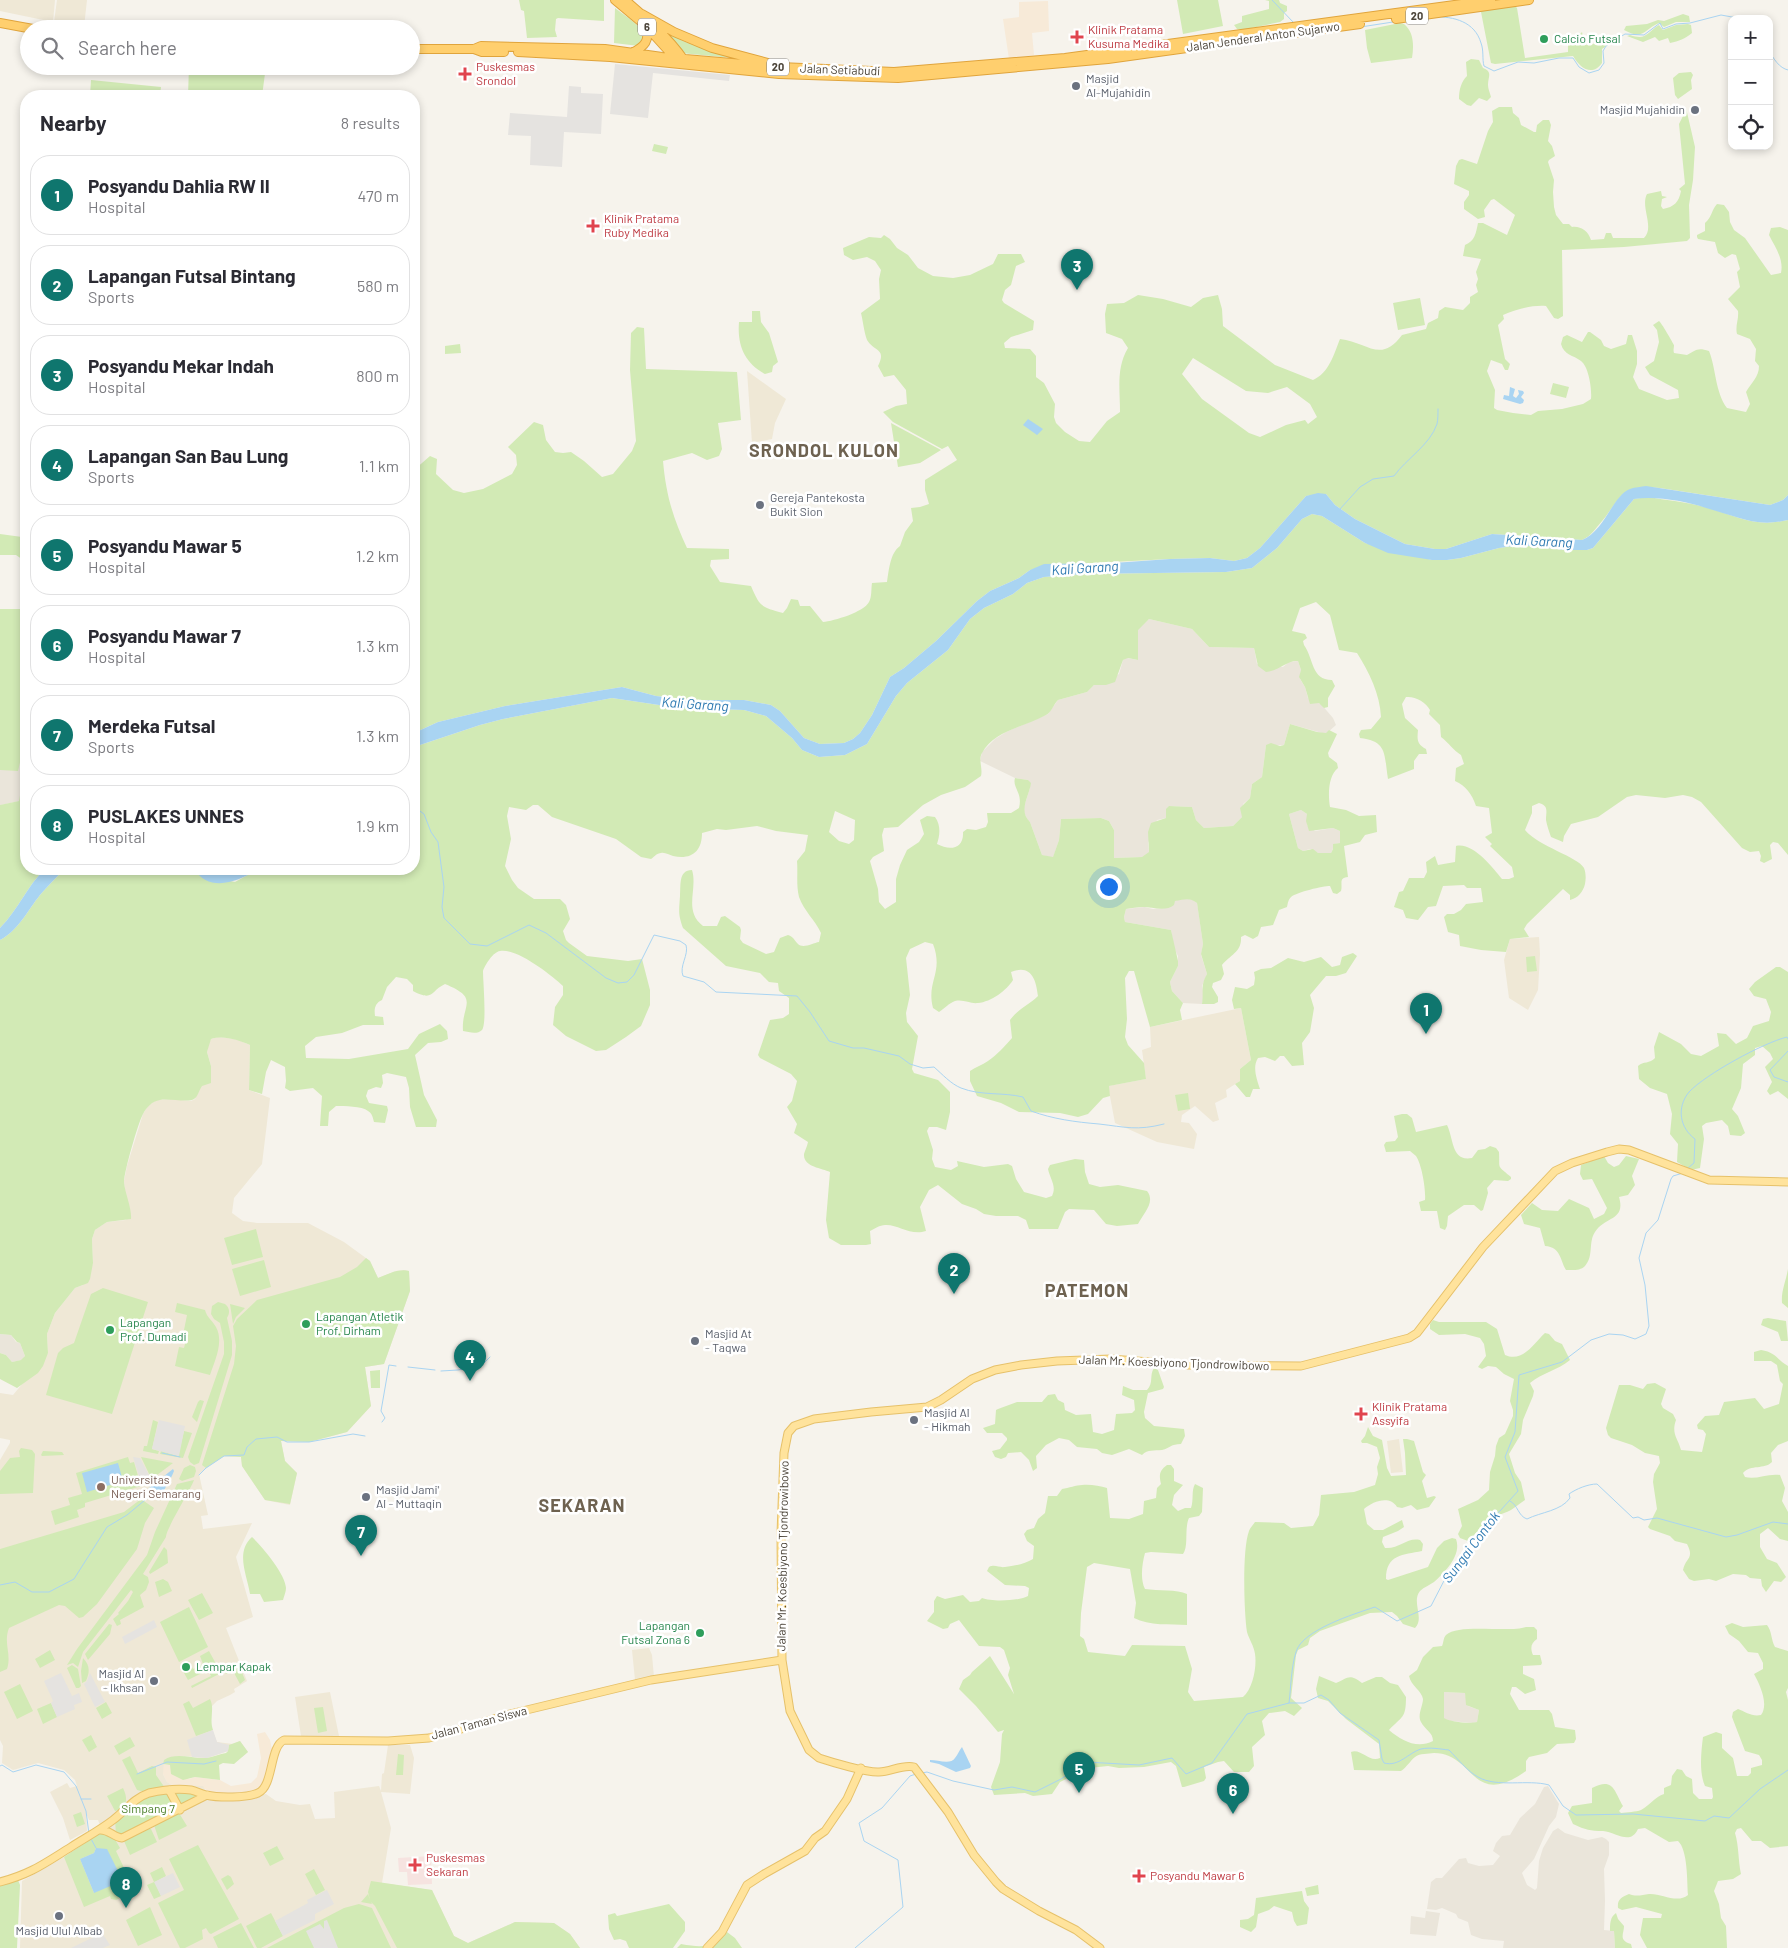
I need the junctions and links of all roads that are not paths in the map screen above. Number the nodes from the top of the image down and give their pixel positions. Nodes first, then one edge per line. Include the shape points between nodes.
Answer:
1 (615, 0) edge
2 (625, 0) edge
3 (1491, 0) edge
4 (1529, 0) edge
5 (642, 14) junction
6 (0, 23) edge
7 (646, 26) junction
8 (20, 27) edge
9 (1299, 30) junction
10 (420, 48) edge
11 (474, 49) junction
12 (632, 53) junction
13 (681, 61) junction
14 (780, 67) junction
15 (937, 73) junction
16 (1788, 1182) edge
17 (782, 1660) junction
18 (860, 1768) junction
19 (169, 1790) junction
20 (207, 1795) junction
21 (180, 1810) junction
22 (114, 1820) junction
23 (107, 1828) junction
24 (115, 1835) junction
25 (0, 1882) edge
26 (707, 1948) edge
27 (1100, 1948) edge

1 - 7 highway, 6
2 - 5 highway, 6
3 - 9 highway, Jalan Jenderal Anton Sujarwo / 20
4 - 9 highway, Jalan Jenderal Anton Sujarwo / 20
5 - 13 highway via 674,46
5 - 14 highway via 712,48
6 - 8 highway
7 - 12 highway via 647,42
7 - 13 highway, 6
9 - 15 highway, Jalan Jenderal Anton Sujarwo / 20 via 1113,55
10 - 11 highway, Jalan Setiabudi / 20
11 - 12 highway, Jalan Setiabudi / 20 via 481,46
11 - 13 highway, Jalan Setiabudi / 20 via 482,52
12 - 13 highway, Jalan Setiabudi / 20
13 - 14 highway, Jalan Setiabudi / 20
13 - 15 highway, Jalan Setiabudi / 20 via 779,74 898,78
14 - 15 highway, Jalan Setiabudi / 20
16 - 17 main road, Jalan Mr. Koesbiyono Tjondrowibowo via 1708,1180 1619,1149 1555,1171 1483,1247 1418,1333 1409,1338 1301,1366 1188,1365 1111,1359 1021,1365 972,1379 927,1407 814,1420 794,1426 788,1433 784,1453
17 - 18 main road via 790,1711 808,1750 825,1760
17 - 20 main road, Jalan Taman Siswa via 650,1680 518,1712 429,1738 284,1740 278,1745 268,1778 259,1793 234,1797
18 - 26 main road via 847,1799 825,1831 804,1851 747,1885 722,1932
18 - 27 main road via 877,1772 908,1766 917,1769 974,1855 1003,1889 1076,1930
19 - 20 main road, Jalan Taman Siswa via 190,1790
19 - 21 main road
19 - 22 main road, Jalan Taman Siswa via 147,1794 136,1800
20 - 21 main road
21 - 24 main road via 126,1836
22 - 23 main road, Jalan Taman Siswa
22 - 24 main road
23 - 24 main road
23 - 25 main road, Jalan Taman Siswa via 34,1871

